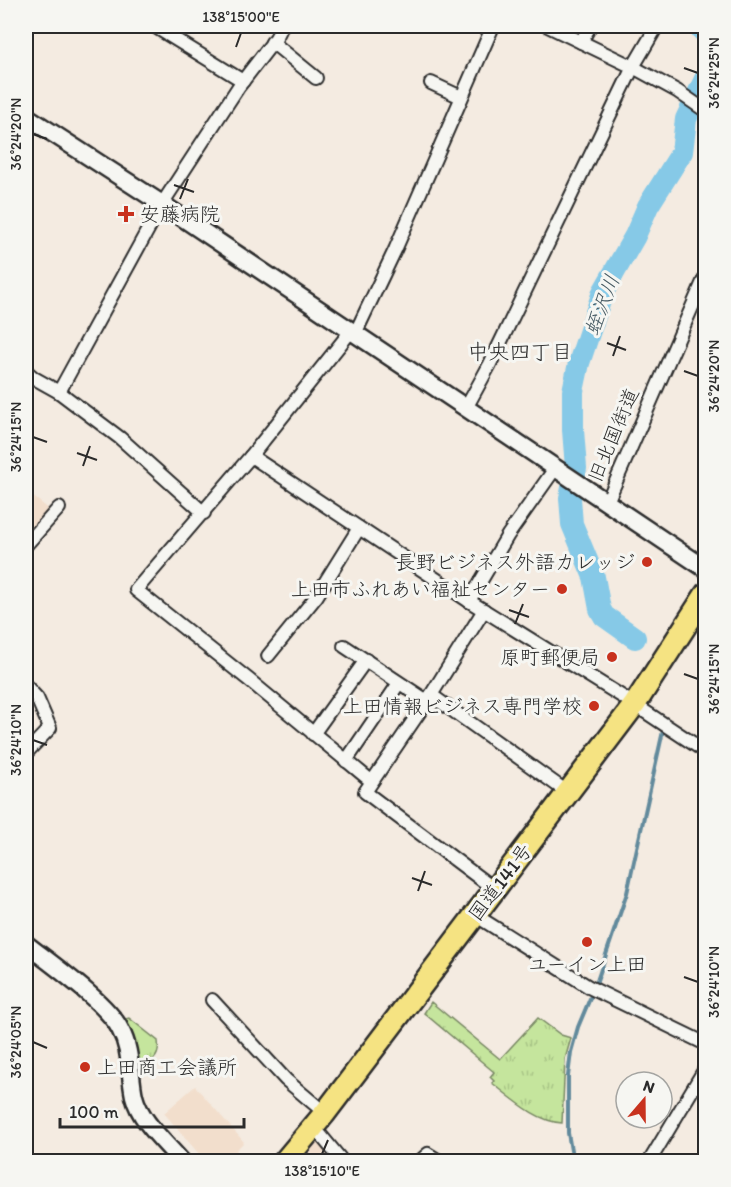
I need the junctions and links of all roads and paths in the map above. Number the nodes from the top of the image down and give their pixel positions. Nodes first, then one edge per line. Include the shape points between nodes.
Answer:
1 (282, 26) edge
2 (493, 26) edge
3 (548, 26) edge
4 (590, 26) edge
5 (657, 26) edge
6 (157, 28) dead end
7 (272, 42) junction
8 (581, 42) junction
9 (633, 67) junction
10 (316, 78) dead end
11 (243, 81) junction
12 (430, 83) dead end
13 (462, 98) junction
14 (697, 105) edge
15 (26, 116) edge
16 (162, 204) junction
17 (705, 275) edge
18 (353, 332) junction
19 (26, 371) edge
20 (59, 392) junction
21 (466, 408) junction
22 (251, 456) junction
23 (567, 474) junction
24 (607, 502) junction
25 (59, 508) dead end
26 (204, 513) junction
27 (359, 528) junction
28 (26, 545) edge
29 (705, 569) edge
30 (705, 594) edge
31 (468, 601) junction
32 (484, 610) junction
33 (344, 646) dead end
34 (267, 656) dead end
35 (366, 660) junction
36 (399, 683) junction
37 (26, 686) edge
38 (429, 698) junction
39 (640, 708) junction
40 (313, 734) junction
41 (705, 752) edge
42 (26, 753) edge
43 (346, 760) junction
44 (368, 787) junction
45 (567, 792) junction
46 (494, 889) junction
47 (475, 915) junction
48 (26, 944) edge
49 (212, 1000) dead end
50 (705, 1044) edge
51 (705, 1067) edge
52 (319, 1120) junction
53 (182, 1161) edge
54 (284, 1161) edge
55 (343, 1161) edge
56 (419, 1161) edge
57 (441, 1161) edge
58 (650, 1161) edge

1 - 7 street
2 - 13 street
3 - 8 street
4 - 8 street
5 - 9 street
6 - 11 street
7 - 10 street
7 - 11 street
8 - 9 street
9 - 14 street
9 - 21 street
11 - 16 street
12 - 13 street
13 - 18 street
15 - 16 street
16 - 18 street
16 - 20 street
17 - 24 street, 旧北国街道
18 - 21 street
18 - 22 street
19 - 20 street
20 - 26 street via 120,438
21 - 23 street
22 - 26 street
22 - 27 street
23 - 24 street
23 - 31 street via 508,536
24 - 29 street, 旧北国街道
25 - 28 street
26 - 40 street via 136,590
27 - 31 street
27 - 34 street via 316,597
30 - 39 highway, 国道141号
31 - 32 street
32 - 38 street
32 - 39 street
33 - 35 street
35 - 36 street
35 - 40 street
36 - 38 street
36 - 43 street
37 - 42 street via 37,698 50,728
38 - 44 street
38 - 45 street
39 - 41 street
39 - 45 highway, 国道141号
40 - 43 street
43 - 44 street
44 - 46 street
45 - 46 highway, 国道141号
46 - 47 highway, 国道141号
47 - 50 street via 594,990
47 - 52 highway, 国道141号
48 - 53 street via 101,1006 119,1027 128,1048 134,1097 140,1112
49 - 52 street
51 - 58 street
52 - 54 highway, 国道141号
52 - 55 street
56 - 57 street via 428,1154

